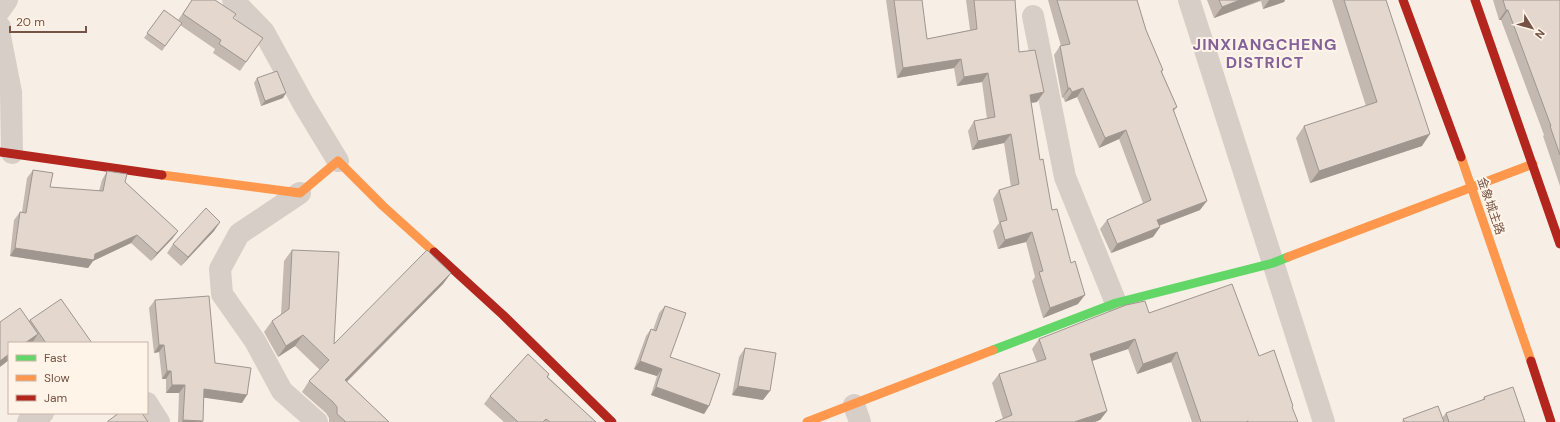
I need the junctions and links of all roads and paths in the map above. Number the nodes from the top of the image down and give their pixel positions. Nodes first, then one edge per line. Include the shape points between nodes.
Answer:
1 (7, 0) edge
2 (233, 0) edge
3 (1189, 0) edge
4 (1403, 0) edge
5 (1475, 0) edge
6 (0, 10) edge
7 (1033, 16) dead end
8 (0, 27) edge
9 (6, 152) edge
10 (338, 161) junction
11 (1533, 164) junction
12 (1472, 187) junction
13 (300, 193) junction
14 (1560, 244) edge
15 (1273, 263) junction
16 (1116, 303) junction
17 (148, 405) edge
18 (857, 413) edge
19 (40, 414) edge
20 (28, 422) edge
21 (159, 422) edge
22 (317, 422) edge
23 (612, 422) edge
24 (807, 422) edge
25 (1324, 422) edge
26 (1551, 422) edge

1 - 6 street
2 - 10 street via 264,32
3 - 15 street
4 - 12 street, 金象城主路
5 - 11 street
7 - 16 street via 1065,177
8 - 9 street via 11,92
9 - 13 street
10 - 13 street
10 - 23 street via 383,206 503,315
11 - 12 street
11 - 14 street
12 - 15 street
12 - 26 street, 金象城主路
13 - 22 street via 238,234 220,269 222,294 255,341 282,391
15 - 16 street
15 - 25 street
16 - 18 street
17 - 21 street
18 - 24 street
19 - 20 street

